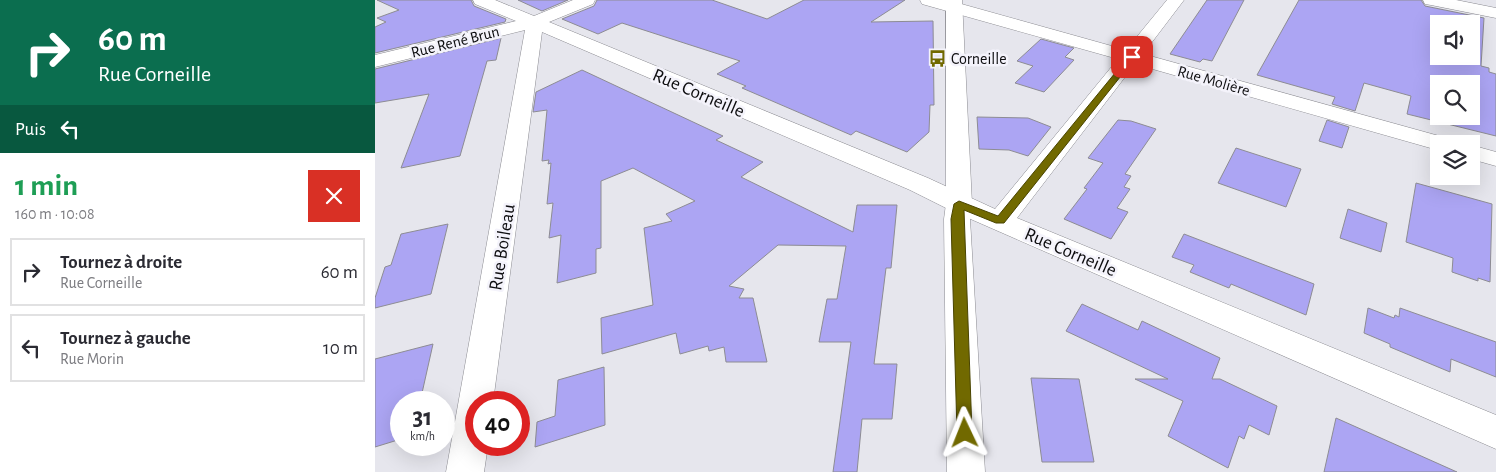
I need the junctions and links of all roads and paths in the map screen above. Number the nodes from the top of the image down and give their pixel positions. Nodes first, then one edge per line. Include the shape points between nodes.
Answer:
1 (481, 0) edge
2 (587, 0) edge
3 (928, 0) edge
4 (1176, 0) edge
5 (1431, 0) edge
6 (954, 4) edge
7 (1496, 13) edge
8 (535, 22) junction
9 (1132, 57) junction
10 (375, 61) edge
11 (1430, 141) edge
12 (1480, 155) edge
13 (1496, 159) edge
14 (959, 204) junction
15 (1000, 221) junction
16 (1496, 432) edge
17 (465, 472) edge
18 (966, 472) edge

1 - 8 street, Rue Corneille
2 - 8 street, Rue René Brun
3 - 6 street, Rue Molière
4 - 9 street
5 - 7 street
6 - 9 street, Rue Molière
6 - 14 street
8 - 10 street, Rue René Brun
8 - 14 street, Rue Corneille via 919,184
8 - 17 street, Rue Boileau
9 - 11 street, Rue Molière
9 - 15 street
12 - 13 street
14 - 15 street, Rue Corneille
14 - 18 street
15 - 16 street, Rue Corneille

